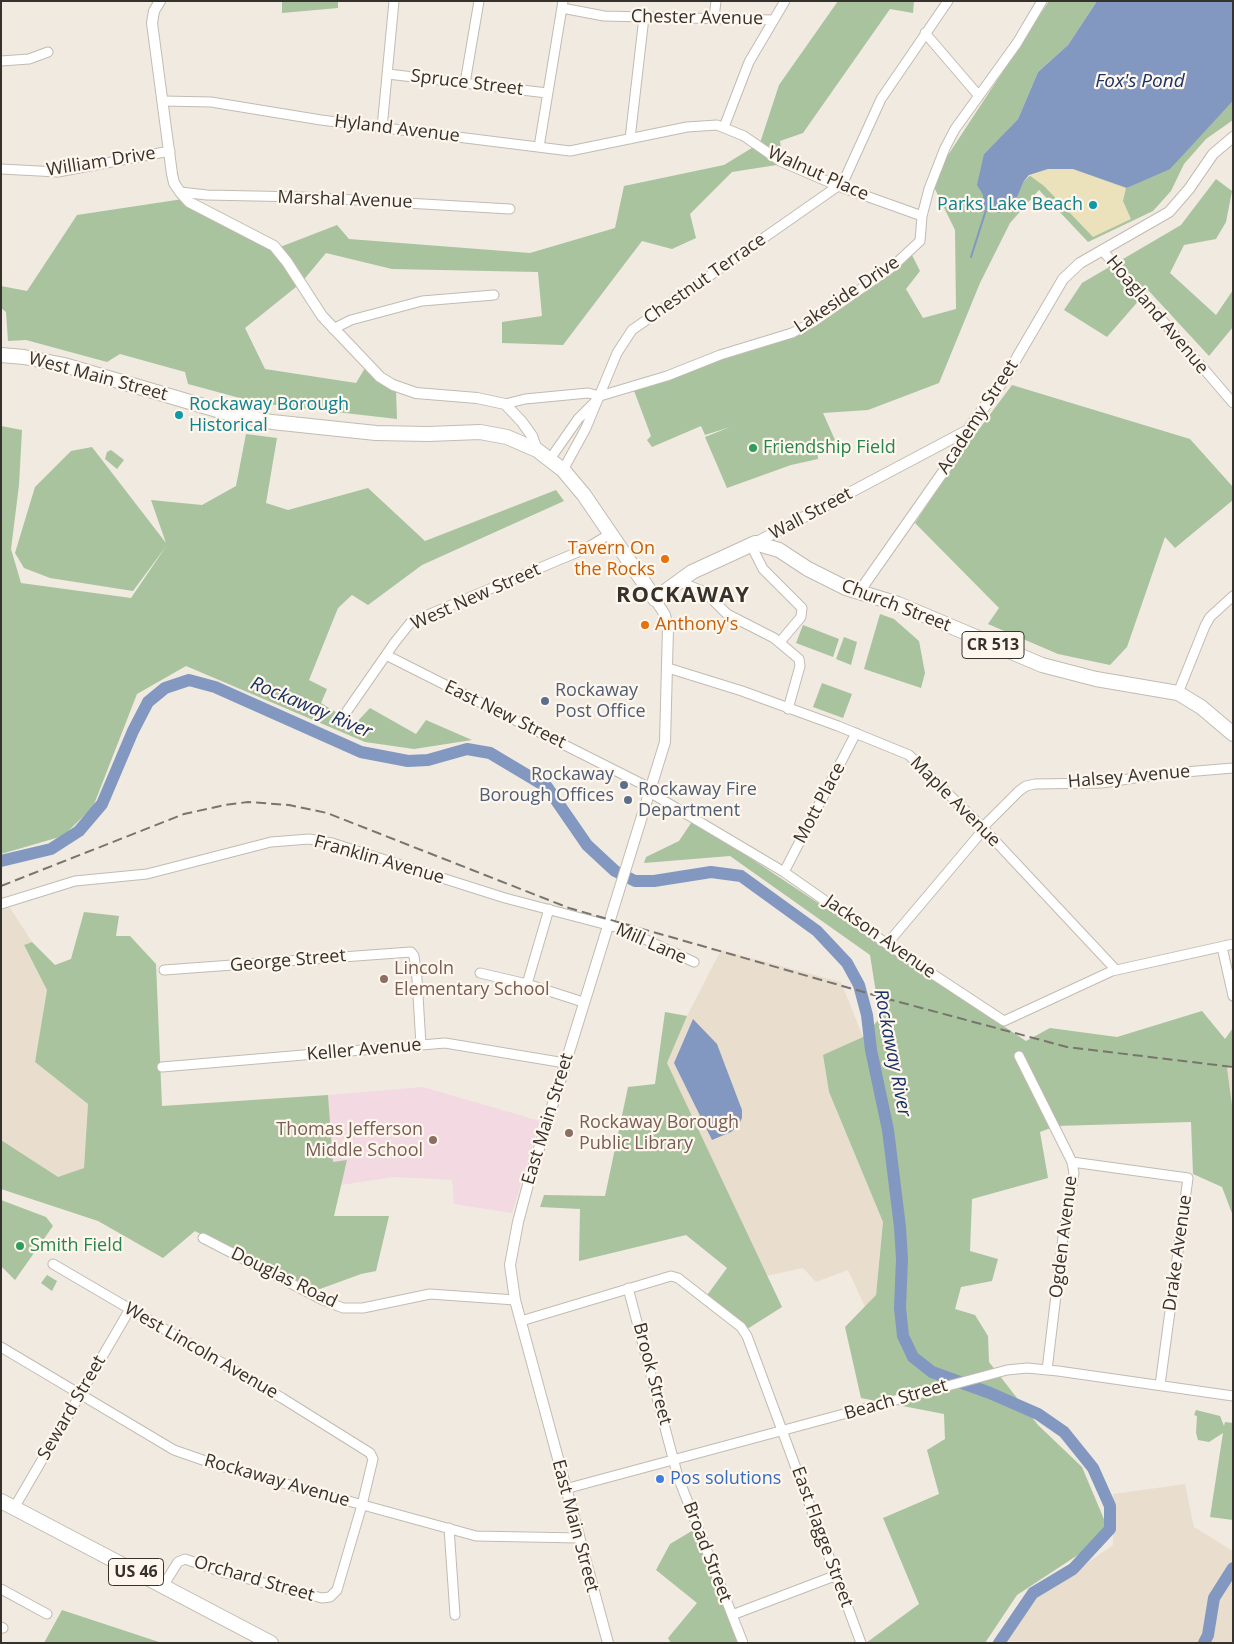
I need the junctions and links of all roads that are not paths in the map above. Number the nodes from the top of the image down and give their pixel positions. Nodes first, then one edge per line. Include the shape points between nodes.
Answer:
1 (160, 1) edge
2 (394, 1) edge
3 (479, 1) edge
4 (716, 1) edge
5 (785, 1) edge
6 (948, 1) edge
7 (1042, 1) edge
8 (563, 4) edge
9 (644, 17) junction
10 (714, 18) junction
11 (773, 20) junction
12 (925, 33) junction
13 (48, 52) dead end
14 (1, 61) edge
15 (388, 74) junction
16 (464, 83) junction
17 (546, 93) junction
18 (979, 96) junction
19 (163, 101) junction
20 (724, 127) junction
21 (382, 128) junction
22 (1233, 137) edge
23 (630, 139) junction
24 (539, 146) junction
25 (170, 150) junction
26 (1, 169) edge
27 (840, 187) junction
28 (180, 192) junction
29 (510, 209) dead end
30 (922, 216) junction
31 (1102, 250) junction
32 (494, 295) dead end
33 (333, 328) junction
34 (1, 355) edge
35 (600, 396) junction
36 (1233, 403) edge
37 (505, 404) junction
38 (968, 430) junction
39 (936, 447) junction
40 (537, 450) junction
41 (550, 458) junction
42 (952, 459) junction
43 (563, 470) junction
44 (610, 534) junction
45 (776, 534) junction
46 (753, 544) junction
47 (779, 550) junction
48 (680, 582) junction
49 (859, 592) junction
50 (1233, 596) edge
51 (655, 599) junction
52 (780, 642) junction
53 (386, 655) junction
54 (668, 668) junction
55 (1178, 693) junction
56 (788, 709) junction
57 (348, 711) dead end
58 (856, 733) junction
59 (1233, 734) edge
60 (1233, 768) edge
61 (650, 790) junction
62 (984, 828) junction
63 (784, 872) junction
64 (1, 904) edge
65 (549, 909) junction
66 (608, 925) junction
67 (887, 944) junction
68 (1233, 944) edge
69 (1222, 946) junction
70 (694, 962) dead end
71 (164, 970) dead end
72 (1116, 970) junction
73 (480, 973) dead end
74 (527, 984) junction
75 (1233, 996) edge
76 (583, 1002) junction
77 (421, 1045) junction
78 (1020, 1056) dead end
79 (564, 1063) junction
80 (162, 1067) dead end
81 (1072, 1162) junction
82 (203, 1238) dead end
83 (53, 1264) dead end
84 (628, 1288) junction
85 (515, 1300) junction
86 (130, 1309) junction
87 (521, 1321) junction
88 (1, 1347) edge
89 (1048, 1370) junction
90 (1160, 1385) junction
91 (81, 1395) junction
92 (1233, 1396) edge
93 (783, 1431) junction
94 (674, 1460) junction
95 (565, 1490) junction
96 (7, 1504) edge
97 (362, 1505) junction
98 (449, 1528) junction
99 (578, 1538) junction
100 (837, 1575) junction
101 (163, 1586) junction
102 (1, 1589) edge
103 (47, 1614) dead end
104 (455, 1615) dead end
105 (732, 1615) junction
106 (271, 1643) edge
107 (608, 1643) edge
108 (743, 1643) edge
109 (861, 1643) edge

1 - 19 street via 152,23
2 - 15 street
3 - 16 street
4 - 10 street
5 - 11 street
6 - 12 street
7 - 18 street, Lakeside Drive
8 - 9 street, Chester Avenue via 604,16
8 - 17 street
9 - 10 street, Chester Avenue
9 - 23 street
10 - 11 street, Chester Avenue
11 - 20 street via 750,62
12 - 18 street
12 - 27 street via 881,98
13 - 14 street via 29,59
15 - 16 street, Spruce Street
15 - 21 street
16 - 17 street, Spruce Street
17 - 24 street
18 - 30 street, Lakeside Drive via 945,148
19 - 21 street, Hyland Avenue via 211,102
19 - 25 street
20 - 23 street, Walnut Place via 687,127
20 - 27 street, Walnut Place via 744,136 774,158
21 - 24 street, Hyland Avenue
22 - 31 street, Academy Street via 1213,154 1169,212
23 - 24 street, Hyland Avenue via 570,151
25 - 26 street, William Drive via 58,172
25 - 28 street via 174,183
27 - 30 street, Walnut Place
27 - 35 street, Chestnut Terrace via 632,330 617,353
28 - 29 street, Marshal Avenue
28 - 33 street via 189,202 274,246
30 - 35 street, Lakeside Drive via 920,241 908,254 813,322 792,333
31 - 36 street, Hoagland Avenue
31 - 38 street, Academy Street via 1076,266 1063,279 1005,378
32 - 33 street via 422,301
33 - 37 street via 369,367 393,385 416,393 477,398
34 - 40 main road, West Main Street via 24,356 64,365 224,412 272,422 405,434 480,432 507,437
35 - 37 street, Lakeside Drive via 588,393
35 - 41 street, Chestnut Terrace via 578,419
35 - 43 street, Chestnut Terrace
37 - 40 street via 532,436
38 - 39 street, Wall Street
38 - 42 street, Academy Street
39 - 42 street
39 - 45 street, Wall Street
40 - 41 main road, West Main Street
41 - 43 main road, West Main Street
42 - 49 street, Academy Street
43 - 44 main road, West Main Street
44 - 51 main road, West Main Street
44 - 53 street, West New Street via 585,548 411,622
45 - 46 street, Wall Street
45 - 47 street
46 - 47 main road, Church Street / CR 513
46 - 48 main road, Wall Street via 713,561
46 - 52 street via 763,569 802,608 801,617
47 - 49 main road, Church Street / CR 513 via 817,573
48 - 51 main road, Wall Street
48 - 52 street via 705,592 727,614
49 - 55 main road, Church Street / CR 513 via 898,604 1059,671
50 - 55 street via 1208,621
51 - 54 street, East Main Street via 668,621
52 - 56 street via 800,662
53 - 57 street, West New Street
53 - 61 street, East New Street
54 - 56 street, Maple Avenue
54 - 61 street, East Main Street via 665,742
55 - 59 main road, Church Street / CR 513 via 1201,707
56 - 58 street, Maple Avenue
58 - 62 street, Maple Avenue via 916,760
58 - 63 street, Mott Place
60 - 62 street, Halsey Avenue via 1102,783 1026,786
61 - 63 street, Jackson Avenue
61 - 66 street, East Main Street
62 - 67 street, Halsey Avenue
62 - 72 street, Maple Avenue
63 - 67 street, Jackson Avenue
64 - 65 street, Franklin Avenue via 75,881 147,874 270,842 300,839 332,843
65 - 66 street, Franklin Avenue
65 - 74 street
66 - 70 street, Mill Lane
66 - 76 street, East Main Street
67 - 72 street, Jackson Avenue via 1004,1021
68 - 69 street
69 - 72 street
69 - 75 street
71 - 77 street, George Street via 411,952 417,979
73 - 74 street
74 - 76 street
76 - 79 street, East Main Street
77 - 79 street, Keller Avenue via 445,1043
77 - 80 street, Keller Avenue
78 - 81 street, Ogden Avenue
79 - 85 street, East Main Street via 514,1239 510,1273
81 - 89 street, Ogden Avenue via 1073,1179
81 - 90 street, Drake Avenue via 1188,1178
82 - 85 street, Douglas Road via 343,1308 364,1308 430,1294
83 - 86 street, West Lincoln Avenue
84 - 87 street
84 - 93 street, East Flagge Street via 674,1276 741,1327
84 - 94 street, Brook Street
85 - 87 street, East Main Street
86 - 91 street, Seward Street
86 - 97 street, West Lincoln Avenue via 370,1454 373,1459
87 - 95 street, East Main Street
88 - 91 street, Rockaway Avenue
89 - 90 street, Beach Street
89 - 93 street, Beach Street via 1007,1370
90 - 92 street, Beach Street
91 - 96 street, Seward Street
91 - 97 street, Rockaway Avenue via 182,1453
93 - 94 street, Beach Street
93 - 100 street, East Flagge Street
94 - 95 street, Beach Street
94 - 105 street, Broad Street
95 - 99 street, East Main Street
96 - 101 main road, US 46
97 - 98 street, Rockaway Avenue
97 - 101 street, Orchard Street via 337,1590 330,1597 322,1598 225,1573 185,1559 178,1562
98 - 99 street, Rockaway Avenue via 488,1538
98 - 104 street
99 - 107 street, East Main Street
100 - 105 street
100 - 109 street, East Flagge Street
101 - 106 main road, US 46
102 - 103 street
105 - 108 street, Broad Street

